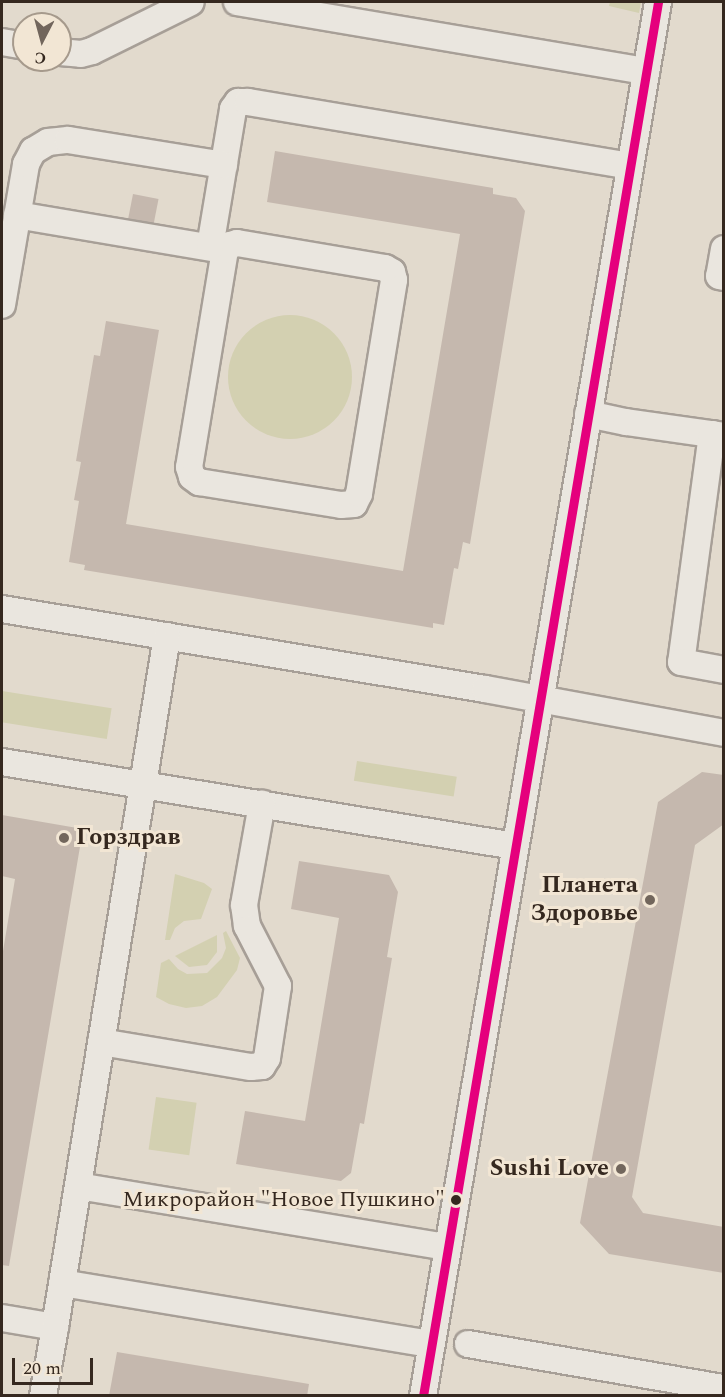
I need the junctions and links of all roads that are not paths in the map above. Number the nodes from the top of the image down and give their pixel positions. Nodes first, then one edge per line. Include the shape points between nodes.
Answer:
1 (191, 2) edge
2 (237, 2) edge
3 (658, 2) edge
4 (72, 53) edge
5 (646, 71) junction
6 (224, 165) junction
7 (630, 166) junction
8 (12, 179) edge
9 (17, 215) junction
10 (218, 249) junction
11 (723, 249) edge
12 (723, 277) edge
13 (2, 305) edge
14 (588, 414) junction
15 (718, 435) edge
16 (2, 609) edge
17 (167, 636) junction
18 (723, 670) edge
19 (540, 701) junction
20 (723, 733) edge
21 (2, 762) edge
22 (143, 785) junction
23 (262, 804) junction
24 (515, 846) junction
25 (101, 1041) junction
26 (78, 1186) junction
27 (448, 1247) junction
28 (62, 1283) junction
29 (2, 1318) edge
30 (55, 1327) junction
31 (431, 1344) junction
32 (468, 1344) dead end
33 (723, 1388) edge
34 (43, 1395) edge
35 (423, 1395) edge

1 - 4 street via 92,51
2 - 5 street
3 - 5 street
5 - 7 street
6 - 7 street via 233,109 238,102 248,102
6 - 8 street via 68,140 48,142 33,151
6 - 10 street
7 - 14 street
8 - 9 street
9 - 10 street
9 - 13 street
10 - 10 street via 237,243 385,267 392,272 359,494 354,504 259,492 200,482 192,477 189,467
11 - 12 street via 719,276
14 - 15 street
14 - 19 street
15 - 18 street via 681,662
16 - 17 street
17 - 19 street
17 - 22 street
19 - 20 street
19 - 24 street
21 - 22 street
22 - 23 street
22 - 25 street
23 - 24 street
23 - 25 street via 244,916 278,987 267,1058 262,1066
24 - 27 street
25 - 26 street
26 - 27 street
26 - 28 street
27 - 31 street
28 - 30 street
28 - 31 street
29 - 30 street
30 - 34 street
31 - 35 street
32 - 33 street

